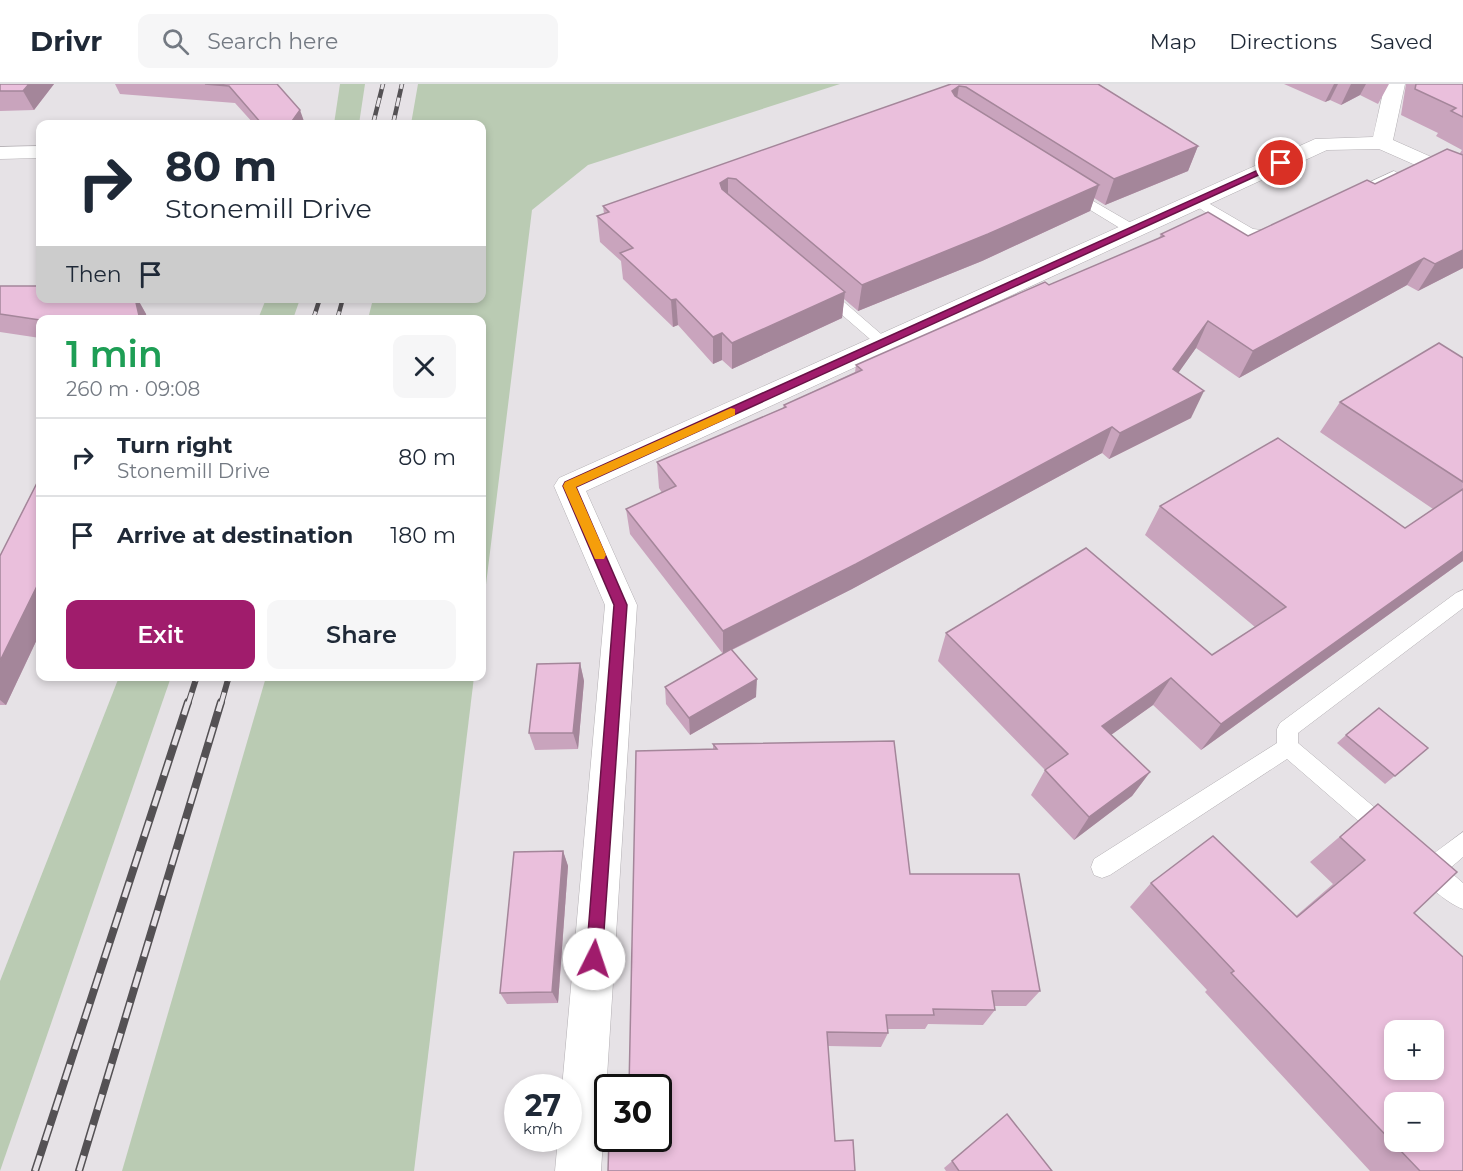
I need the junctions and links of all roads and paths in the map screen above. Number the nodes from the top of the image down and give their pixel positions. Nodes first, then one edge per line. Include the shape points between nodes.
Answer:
1 (1395, 84) edge
2 (1382, 143) junction
3 (36, 152) edge
4 (0, 153) edge
5 (1394, 175) edge
6 (1463, 179) edge
7 (1054, 182) edge
8 (1340, 200) edge
9 (1197, 201) junction
10 (1296, 219) edge
11 (1133, 230) junction
12 (811, 281) edge
13 (883, 344) junction
14 (1463, 598) edge
15 (1288, 747) junction
16 (1397, 841) edge
17 (1463, 843) edge
18 (1102, 867) dead end
19 (1463, 898) edge
20 (578, 1171) edge

1 - 2 street
2 - 6 street
2 - 9 street via 1323,144
3 - 4 street
5 - 8 lane
7 - 11 lane
9 - 10 lane via 1250,232 1264,234
9 - 11 street
11 - 13 street
12 - 13 lane
13 - 20 street via 570,486 621,605
14 - 15 lane via 1287,729
15 - 16 lane
15 - 18 lane
17 - 19 lane via 1422,863

